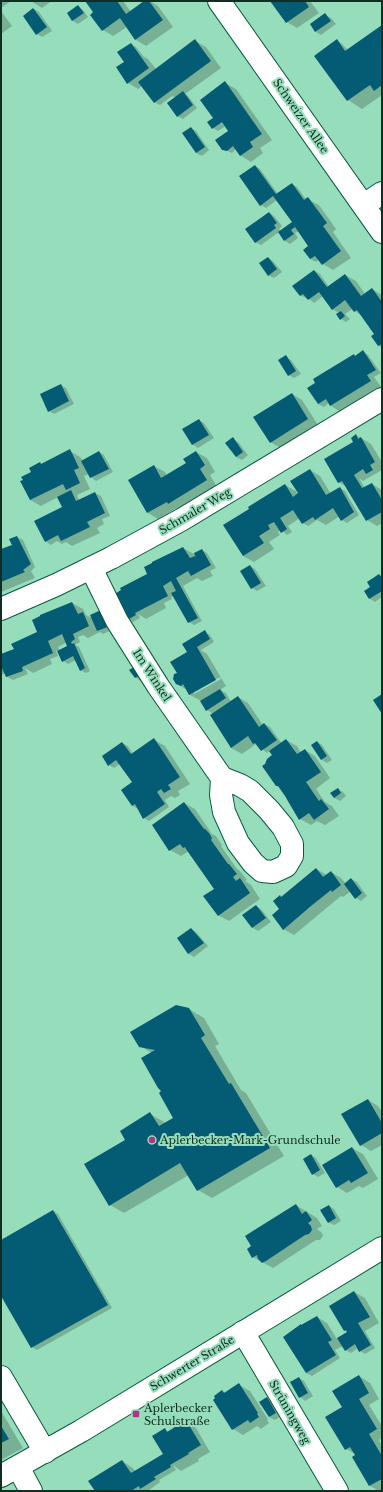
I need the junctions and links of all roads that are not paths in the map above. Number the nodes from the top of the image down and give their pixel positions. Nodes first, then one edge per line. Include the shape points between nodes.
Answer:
1 (219, 1) edge
2 (382, 192) edge
3 (364, 205) junction
4 (382, 232) edge
5 (382, 399) edge
6 (91, 568) junction
7 (1, 609) edge
8 (222, 778) dead end
9 (382, 1248) edge
10 (243, 1332) junction
11 (1, 1377) edge
12 (45, 1452) junction
13 (9, 1472) edge
14 (31, 1491) edge
15 (337, 1491) edge

1 - 3 street, Schweizer Allee
2 - 3 street
3 - 4 street, Schweizer Allee
5 - 6 street, Schmaler Weg via 181,520
6 - 7 street, Schmaler Weg
6 - 8 street, Im Winkel via 117,621 158,686
9 - 10 street, Schwerter Straße
10 - 12 street, Schwerter Straße
10 - 15 street, Strüningweg
11 - 12 street
12 - 13 street, Schwerter Straße
13 - 14 street

